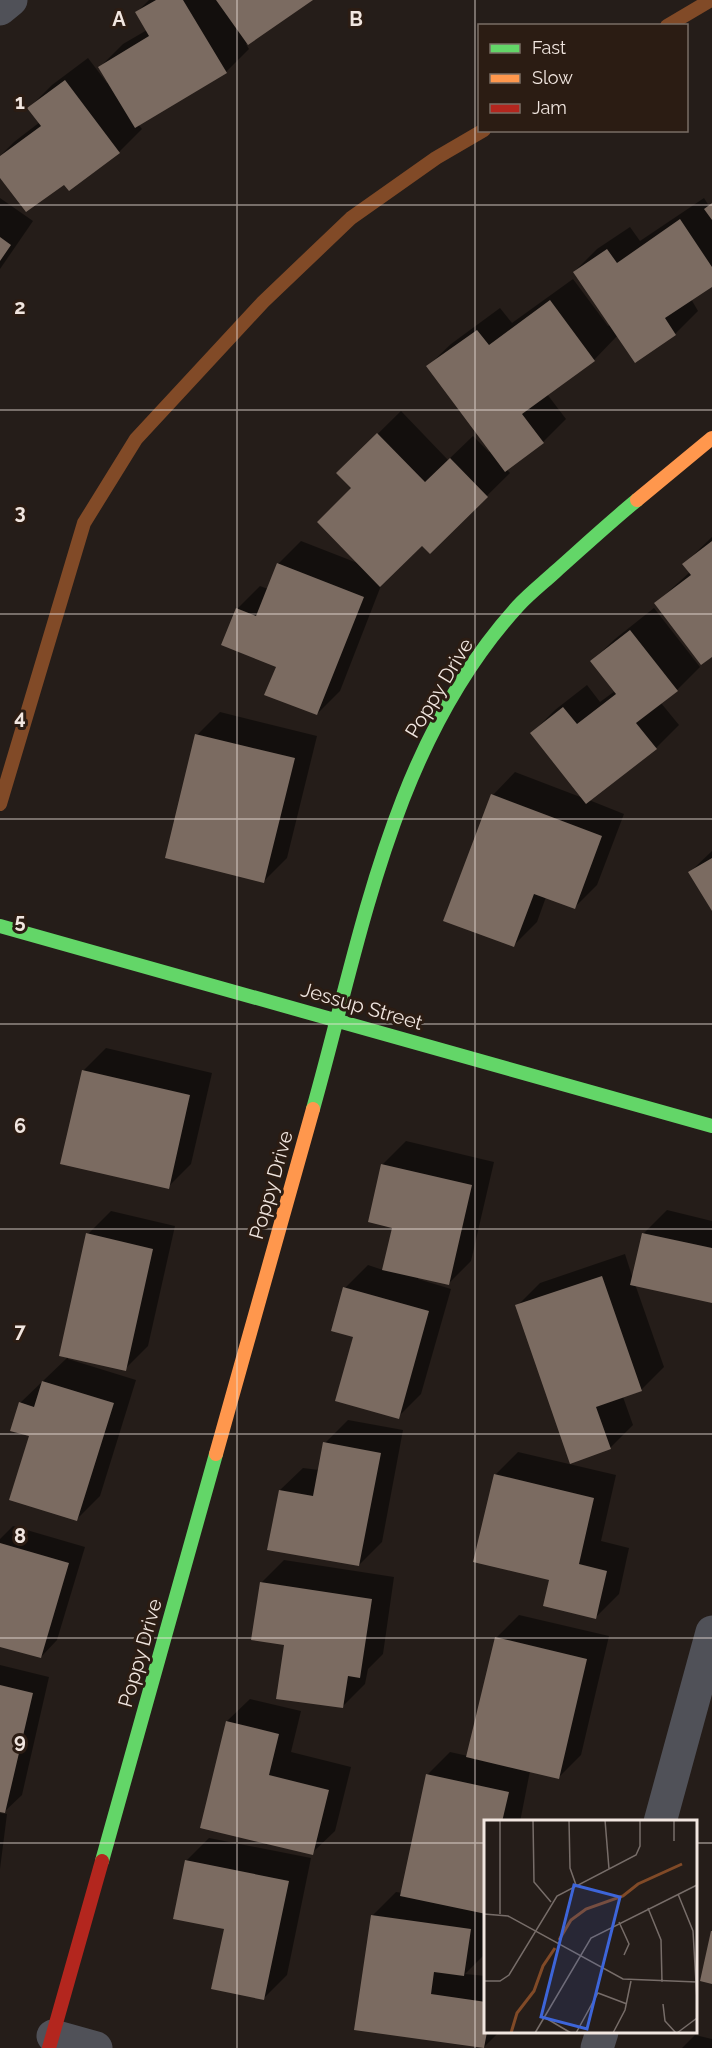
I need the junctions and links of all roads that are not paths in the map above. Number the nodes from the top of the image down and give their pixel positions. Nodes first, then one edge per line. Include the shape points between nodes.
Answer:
1 (11, 0) edge
2 (0, 9) edge
3 (712, 438) edge
4 (0, 926) edge
5 (338, 1020) junction
6 (712, 1126) edge
7 (712, 1632) edge
8 (660, 1820) edge
9 (601, 2033) edge
10 (51, 2042) edge
11 (96, 2048) edge
12 (597, 2048) edge

1 - 2 street
3 - 5 street, Poppy Drive via 519,605 446,704 399,806 368,902
4 - 5 street, Jessup Street
5 - 6 street, Jessup Street
5 - 10 street, Poppy Drive
7 - 8 street
9 - 12 street
10 - 11 street

